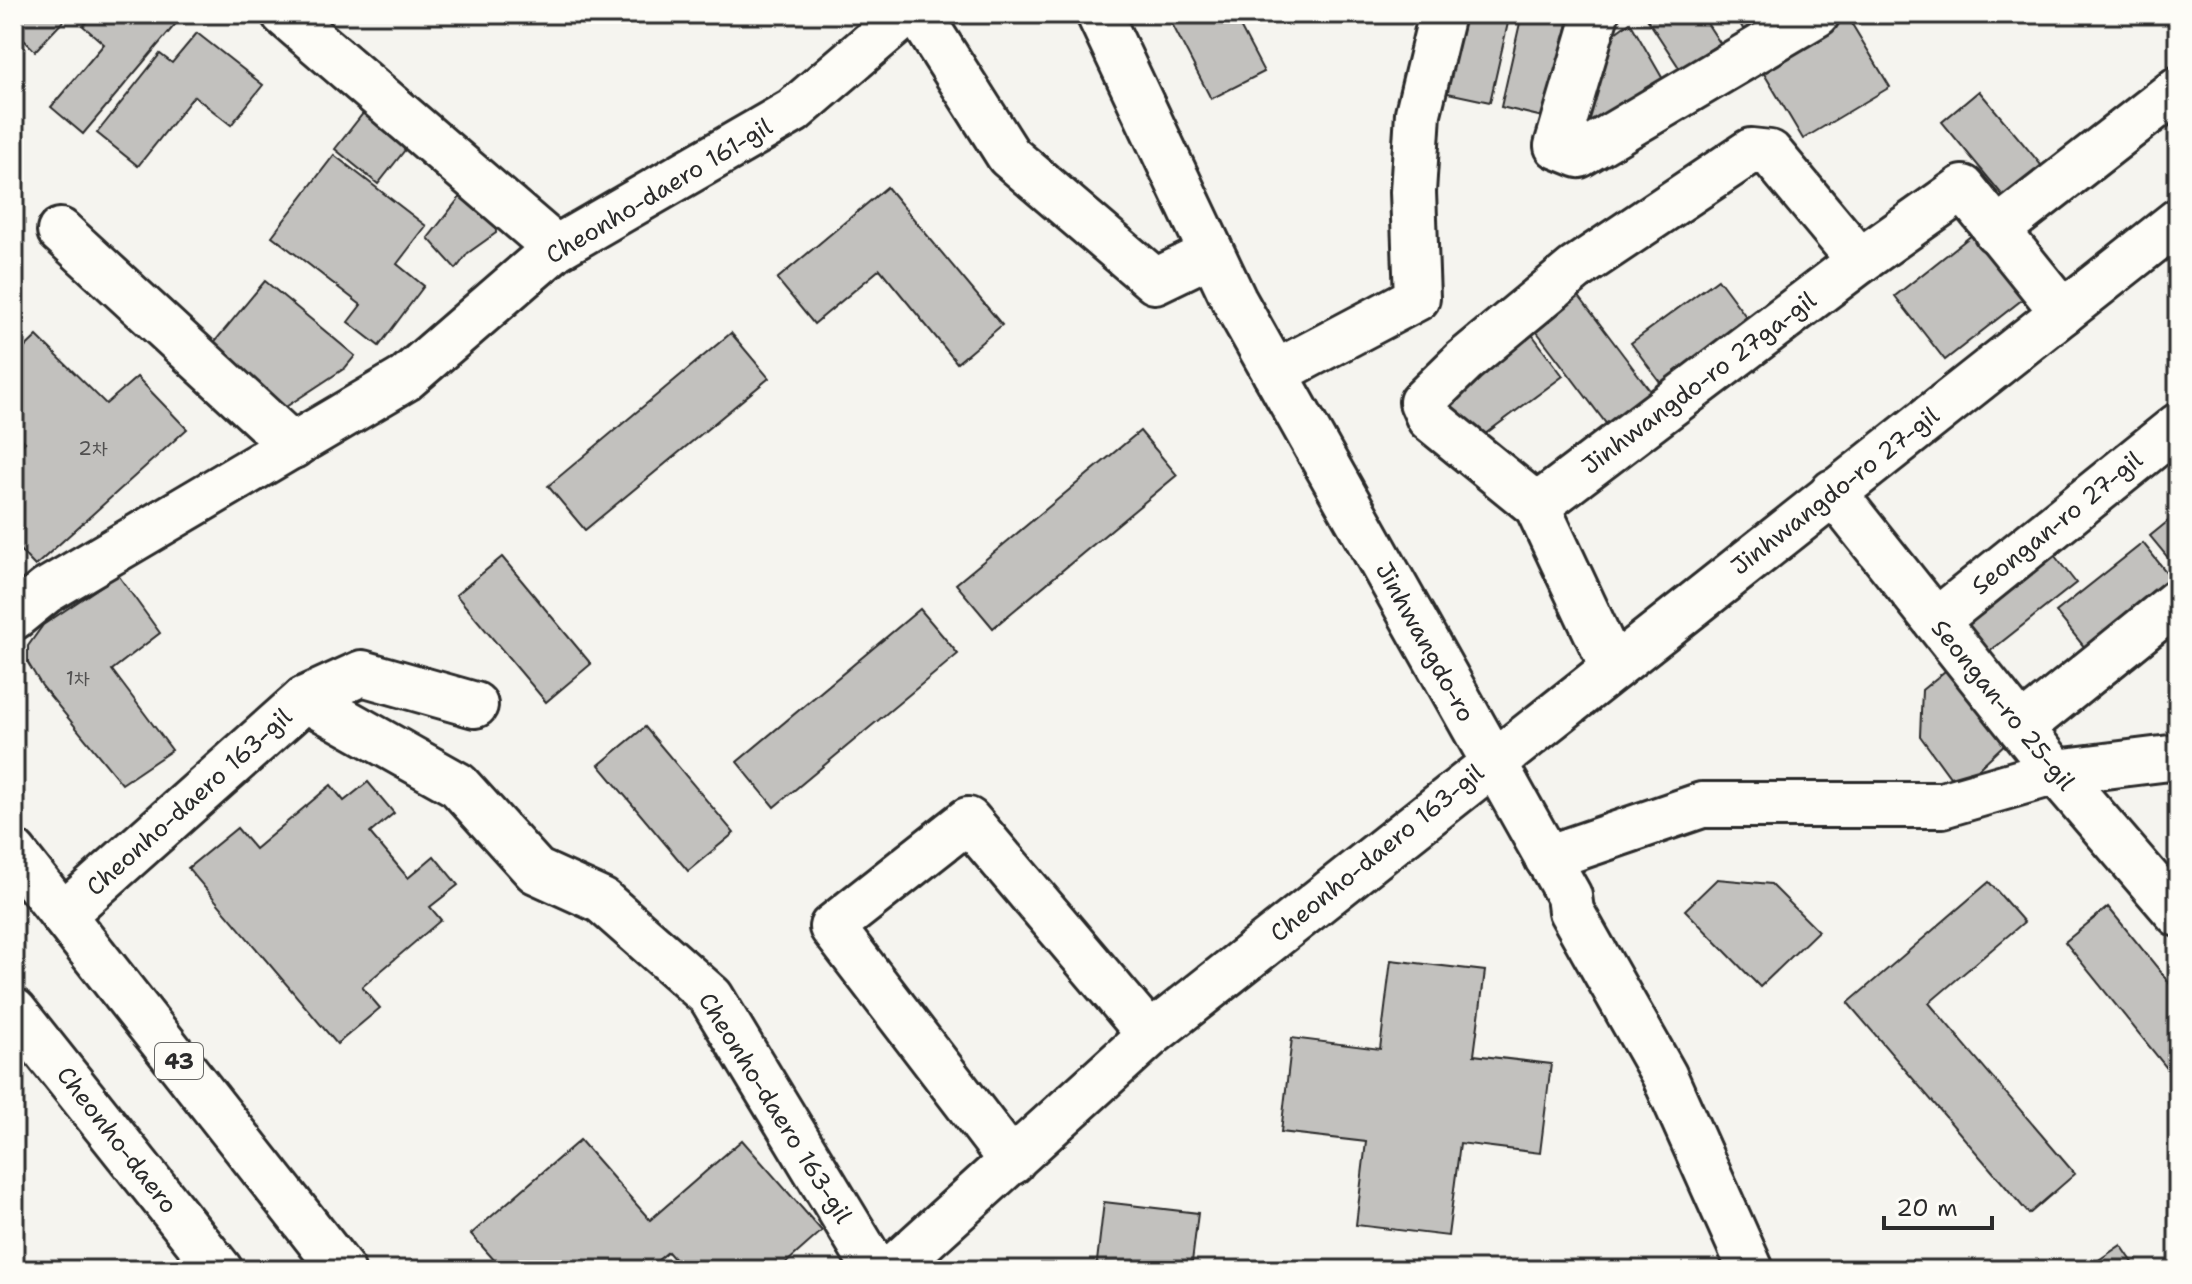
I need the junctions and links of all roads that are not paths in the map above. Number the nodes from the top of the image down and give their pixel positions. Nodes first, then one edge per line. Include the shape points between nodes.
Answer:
1 (284, 14) edge
2 (906, 14) edge
3 (919, 14) edge
4 (1099, 14) edge
5 (1442, 14) edge
6 (1596, 14) edge
7 (1817, 14) edge
8 (2178, 89) edge
9 (2178, 221) edge
10 (60, 231) dead end
11 (1996, 231) junction
12 (556, 248) junction
13 (1211, 254) junction
14 (1860, 261) junction
15 (2063, 312) junction
16 (1275, 373) junction
17 (2178, 426) edge
18 (293, 446) junction
19 (1833, 492) junction
20 (1537, 506) junction
21 (2178, 601) edge
22 (14, 617) edge
23 (1936, 621) junction
24 (1612, 666) junction
25 (305, 699) junction
26 (475, 705) dead end
27 (2021, 728) junction
28 (2178, 757) edge
29 (1492, 761) junction
30 (2056, 772) junction
31 (14, 853) edge
32 (1547, 858) junction
33 (2169, 886) edge
34 (65, 913) junction
35 (14, 1011) edge
36 (1150, 1035) junction
37 (1012, 1162) junction
38 (220, 1270) edge
39 (342, 1270) edge
40 (876, 1270) edge
41 (891, 1270) edge
42 (1751, 1270) edge

1 - 12 street
2 - 12 street, Cheonho-daero 161-gil via 793,111
3 - 13 street via 1009,156 1155,281
4 - 13 street, Jinhwangdo-ro
5 - 16 street via 1418,113 1413,192 1417,298
6 - 7 street via 1557,146 1579,155
8 - 11 street
9 - 15 street, Jinhwangdo-ro 27-gil
10 - 18 street
11 - 14 street, Jinhwangdo-ro 27ga-gil via 1963,188
11 - 15 street, Jinhwangdo-ro 27ga-gil
12 - 18 street, Cheonho-daero 161-gil via 405,379
13 - 16 street, Jinhwangdo-ro
14 - 20 street, Jinhwangdo-ro 27ga-gil
14 - 20 street via 1770,153 1751,151 1575,269 1422,402 1429,418
15 - 19 street, Jinhwangdo-ro 27-gil
16 - 29 street, Jinhwangdo-ro
17 - 23 street, Seongan-ro 27-gil
18 - 22 street, Cheonho-daero 161-gil via 46,591
19 - 23 street, Seongan-ro 25-gil
19 - 24 street, Jinhwangdo-ro 27-gil
20 - 24 street
21 - 27 street
23 - 27 street, Seongan-ro 25-gil
24 - 29 street, Jinhwangdo-ro 27-gil
25 - 26 street via 362,673
25 - 34 street, Cheonho-daero 163-gil
25 - 40 street, Cheonho-daero 163-gil via 458,785 536,871 602,901 711,997
27 - 30 street, Seongan-ro 25-gil
28 - 30 street
29 - 32 street, Jinhwangdo-ro
29 - 36 street, Cheonho-daero 163-gil
30 - 32 street via 1942,805 1702,805
30 - 33 street, Seongan-ro 25-gil
31 - 34 street, 43
32 - 42 street, Jinhwangdo-ro via 1569,896 1571,911 1664,1075
34 - 39 street, 43
35 - 38 street, Cheonho-daero
36 - 37 street, Cheonho-daero 163-gil
36 - 37 street via 968,820 832,927
37 - 41 street, Cheonho-daero 163-gil

